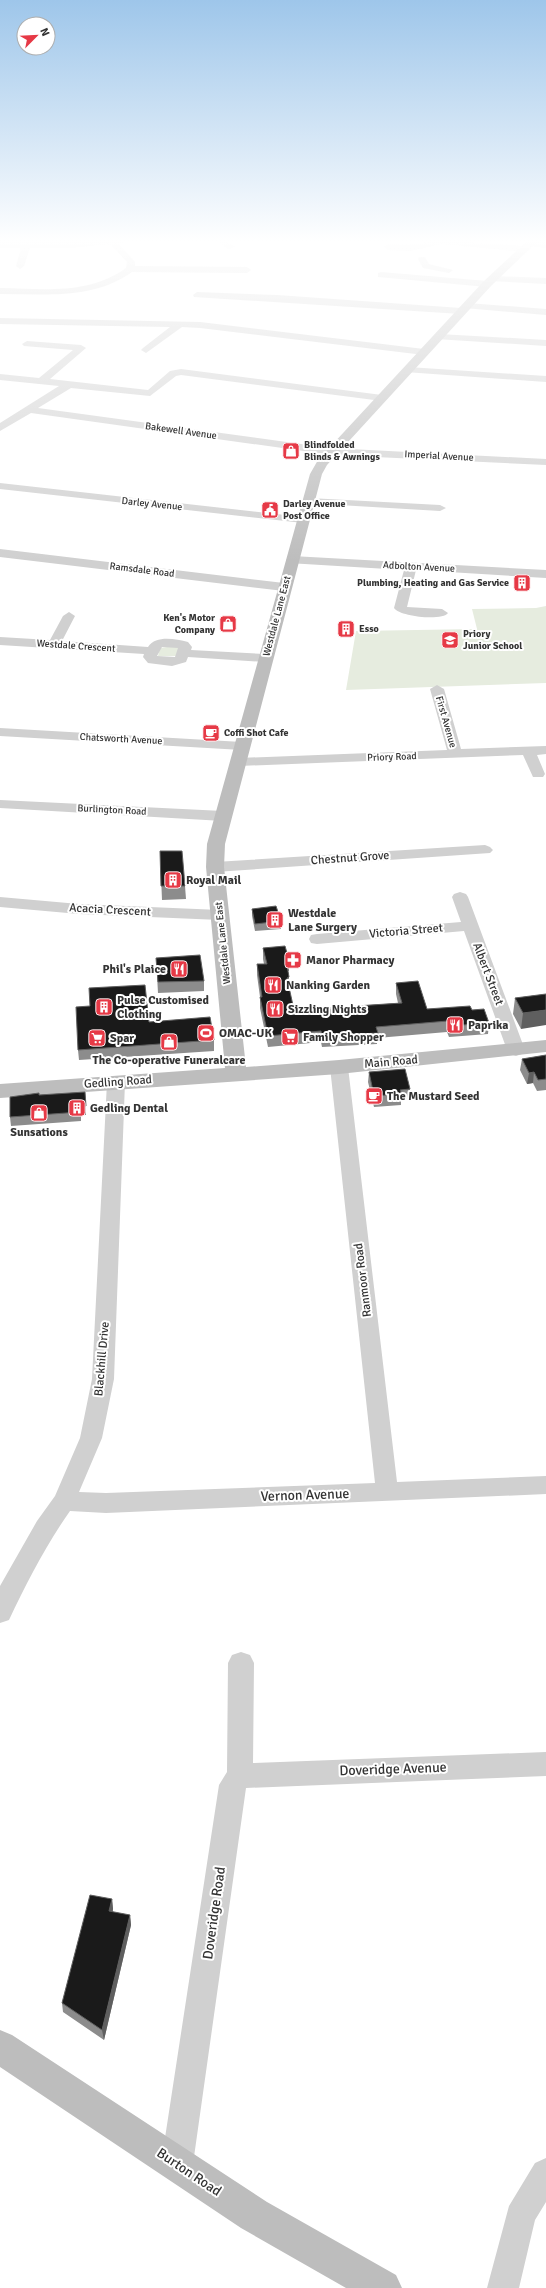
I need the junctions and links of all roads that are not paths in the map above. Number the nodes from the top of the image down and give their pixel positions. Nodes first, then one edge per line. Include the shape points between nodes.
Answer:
1 (64, 347) edge
2 (150, 347) edge
3 (382, 347) edge
4 (429, 347) edge
5 (146, 350) dead end
6 (424, 352) junction
7 (408, 370) junction
8 (0, 377) edge
9 (546, 379) edge
10 (42, 380) junction
11 (71, 383) junction
12 (382, 398) junction
13 (30, 410) junction
14 (0, 428) edge
15 (332, 451) junction
16 (546, 462) edge
17 (0, 486) edge
18 (309, 501) junction
19 (440, 508) dead end
20 (303, 520) junction
21 (0, 553) edge
22 (292, 560) junction
23 (411, 566) junction
24 (546, 574) edge
25 (284, 587) junction
26 (442, 613) dead end
27 (69, 616) dead end
28 (0, 640) edge
29 (54, 645) junction
30 (265, 658) junction
31 (437, 690) dead end
32 (0, 732) edge
33 (546, 750) edge
34 (528, 751) junction
35 (240, 754) junction
36 (456, 755) junction
37 (538, 774) dead end
38 (0, 804) edge
39 (223, 816) junction
40 (485, 850) dead end
41 (214, 867) junction
42 (460, 897) dead end
43 (0, 902) edge
44 (220, 915) junction
45 (470, 926) junction
46 (317, 939) dead end
47 (546, 1046) edge
48 (516, 1050) junction
49 (339, 1067) junction
50 (235, 1074) junction
51 (116, 1082) junction
52 (0, 1091) edge
53 (546, 1485) edge
54 (389, 1492) junction
55 (64, 1501) junction
56 (0, 1612) edge
57 (240, 1663) dead end
58 (546, 1764) edge
59 (240, 1776) junction
60 (0, 2047) edge
61 (177, 2164) junction
62 (546, 2174) edge
63 (383, 2288) edge
64 (503, 2288) edge

1 - 10 street via 81,348
2 - 5 street
3 - 6 street
4 - 6 street, Westdale Lane East
6 - 7 street, Westdale Lane East
7 - 9 street
7 - 12 street, Westdale Lane East
8 - 10 street
10 - 11 street
11 - 12 street via 150,392 173,373 181,372
11 - 13 street
12 - 15 street, Westdale Lane East
13 - 14 street
13 - 15 street, Bakewell Avenue
15 - 16 street, Imperial Avenue
15 - 18 street, Westdale Lane East via 316,474
17 - 20 street, Darley Avenue
18 - 19 street
18 - 20 street, Westdale Lane East
20 - 22 street, Westdale Lane East
21 - 25 street, Ramsdale Road
22 - 23 street, Adbolton Avenue
22 - 25 street, Westdale Lane East
23 - 24 street, Adbolton Avenue
23 - 26 street via 400,608 407,612
25 - 30 street, Westdale Lane East
27 - 29 street
28 - 29 street, Westdale Crescent
29 - 30 street, Westdale Crescent via 151,651 154,645 160,643 178,644 185,647 183,653
30 - 35 street, Westdale Lane East
31 - 36 street, First Avenue
32 - 35 street, Chatsworth Avenue
33 - 34 street, Priory Road
34 - 36 street, Priory Road
34 - 37 street
35 - 36 street, Priory Road
35 - 39 street, Westdale Lane East
38 - 39 street, Burlington Road
39 - 41 street, Westdale Lane East via 216,844
40 - 41 street, Chestnut Grove
41 - 44 street, Westdale Lane East
42 - 45 street, Albert Street
43 - 44 street, Acacia Crescent via 79,909
44 - 50 street, Westdale Lane East
45 - 46 street, Victoria Street
45 - 48 street, Albert Street
47 - 48 street, Main Road
48 - 49 street, Main Road
49 - 50 street, Main Road
49 - 54 street, Ranmoor Road via 385,1479
50 - 51 street, Gedling Road
51 - 52 street, Gedling Road
51 - 55 street, Blackhill Drive via 103,1379 91,1438
53 - 54 street, Vernon Avenue
54 - 55 street, Vernon Avenue via 106,1503
55 - 56 street, Blackhill Drive via 38,1541
57 - 59 street, Doveridge Road
58 - 59 street, Doveridge Avenue
59 - 61 street, Doveridge Road via 232,1785
60 - 61 street, Burton Road
61 - 63 street, Burton Road via 254,2215
62 - 64 street via 520,2217

